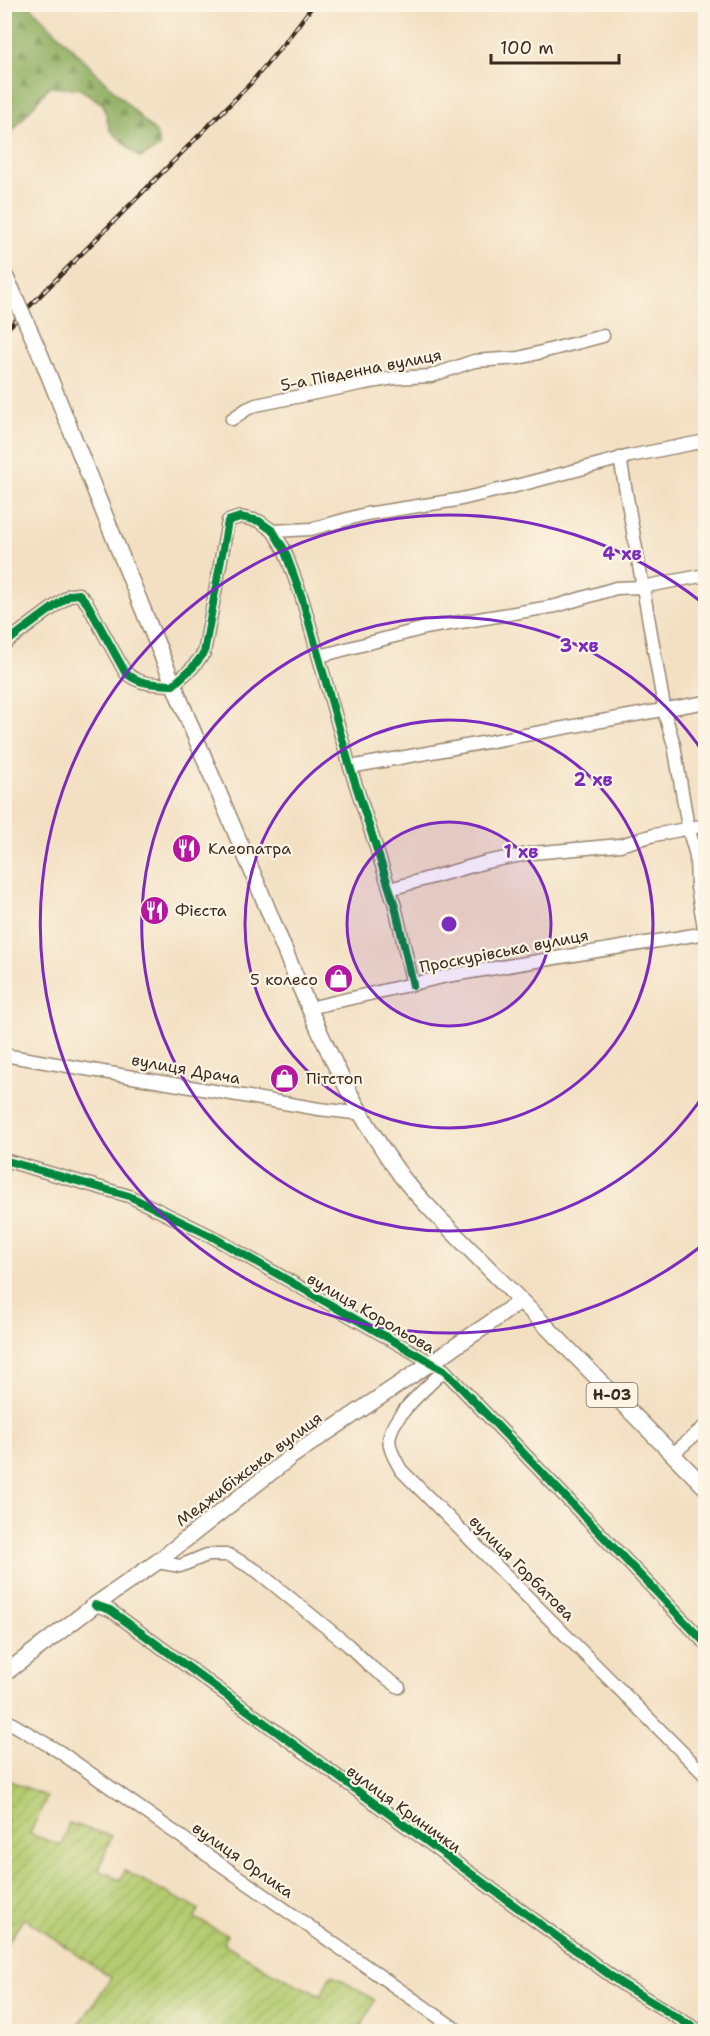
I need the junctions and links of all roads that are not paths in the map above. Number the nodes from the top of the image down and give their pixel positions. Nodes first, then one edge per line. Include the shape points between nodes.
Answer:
1 (4, 273) edge
2 (603, 336) dead end
3 (232, 419) dead end
4 (705, 441) edge
5 (620, 459) junction
6 (273, 531) junction
7 (705, 575) edge
8 (642, 587) junction
9 (4, 644) edge
10 (320, 656) junction
11 (173, 685) junction
12 (705, 702) edge
13 (665, 710) junction
14 (350, 767) junction
15 (705, 825) edge
16 (688, 827) junction
17 (390, 889) junction
18 (705, 933) edge
19 (413, 986) junction
20 (309, 1008) junction
21 (4, 1054) edge
22 (363, 1114) junction
23 (4, 1160) edge
24 (520, 1301) junction
25 (437, 1366) junction
26 (705, 1425) edge
27 (672, 1455) junction
28 (705, 1488) edge
29 (157, 1562) junction
30 (94, 1605) junction
31 (705, 1644) edge
32 (4, 1674) edge
33 (399, 1687) dead end
34 (4, 1719) edge
35 (705, 1776) edge
36 (460, 2031) edge
37 (701, 2031) edge

1 - 11 main road, Н-03, bridge
2 - 3 street, 5-а Південна вулиця via 519,358 474,361 430,376 394,378 256,405
4 - 5 street
5 - 6 street via 457,500 366,514 311,529
5 - 8 street
6 - 10 street via 288,558
6 - 11 street via 259,521 240,517 228,521 204,653
7 - 8 street
8 - 10 street via 616,588 556,606 425,628
8 - 13 street
9 - 11 street via 70,595 79,594 133,680
10 - 14 street
11 - 20 main road, Н-03
12 - 13 street
13 - 14 street
13 - 16 street
14 - 17 street
15 - 16 street
16 - 17 street via 620,845 532,852
16 - 18 street via 696,856
17 - 19 street
18 - 19 street, Проскурівська вулиця via 447,976
19 - 20 street, Проскурівська вулиця
20 - 22 main road, Н-03 via 334,1064
21 - 22 street, вулиця Драча
22 - 24 main road, Н-03 via 403,1178
23 - 25 street, вулиця Корольова via 129,1196 211,1236
24 - 25 main road, Меджибіжська вулиця
24 - 27 main road, Н-03
25 - 29 main road, Меджибіжська вулиця via 292,1456
25 - 31 street, вулиця Корольова
25 - 35 street, вулиця Горбатова via 397,1419 390,1435 392,1453 401,1470
26 - 27 street
27 - 28 main road, Н-03
29 - 30 main road, Меджибіжська вулиця
29 - 33 street via 180,1566 207,1555 229,1555 257,1571
30 - 32 main road, Меджибіжська вулиця
30 - 37 street, вулиця Кринички via 110,1610 622,1984
34 - 36 street, вулиця Орлика via 60,1752

